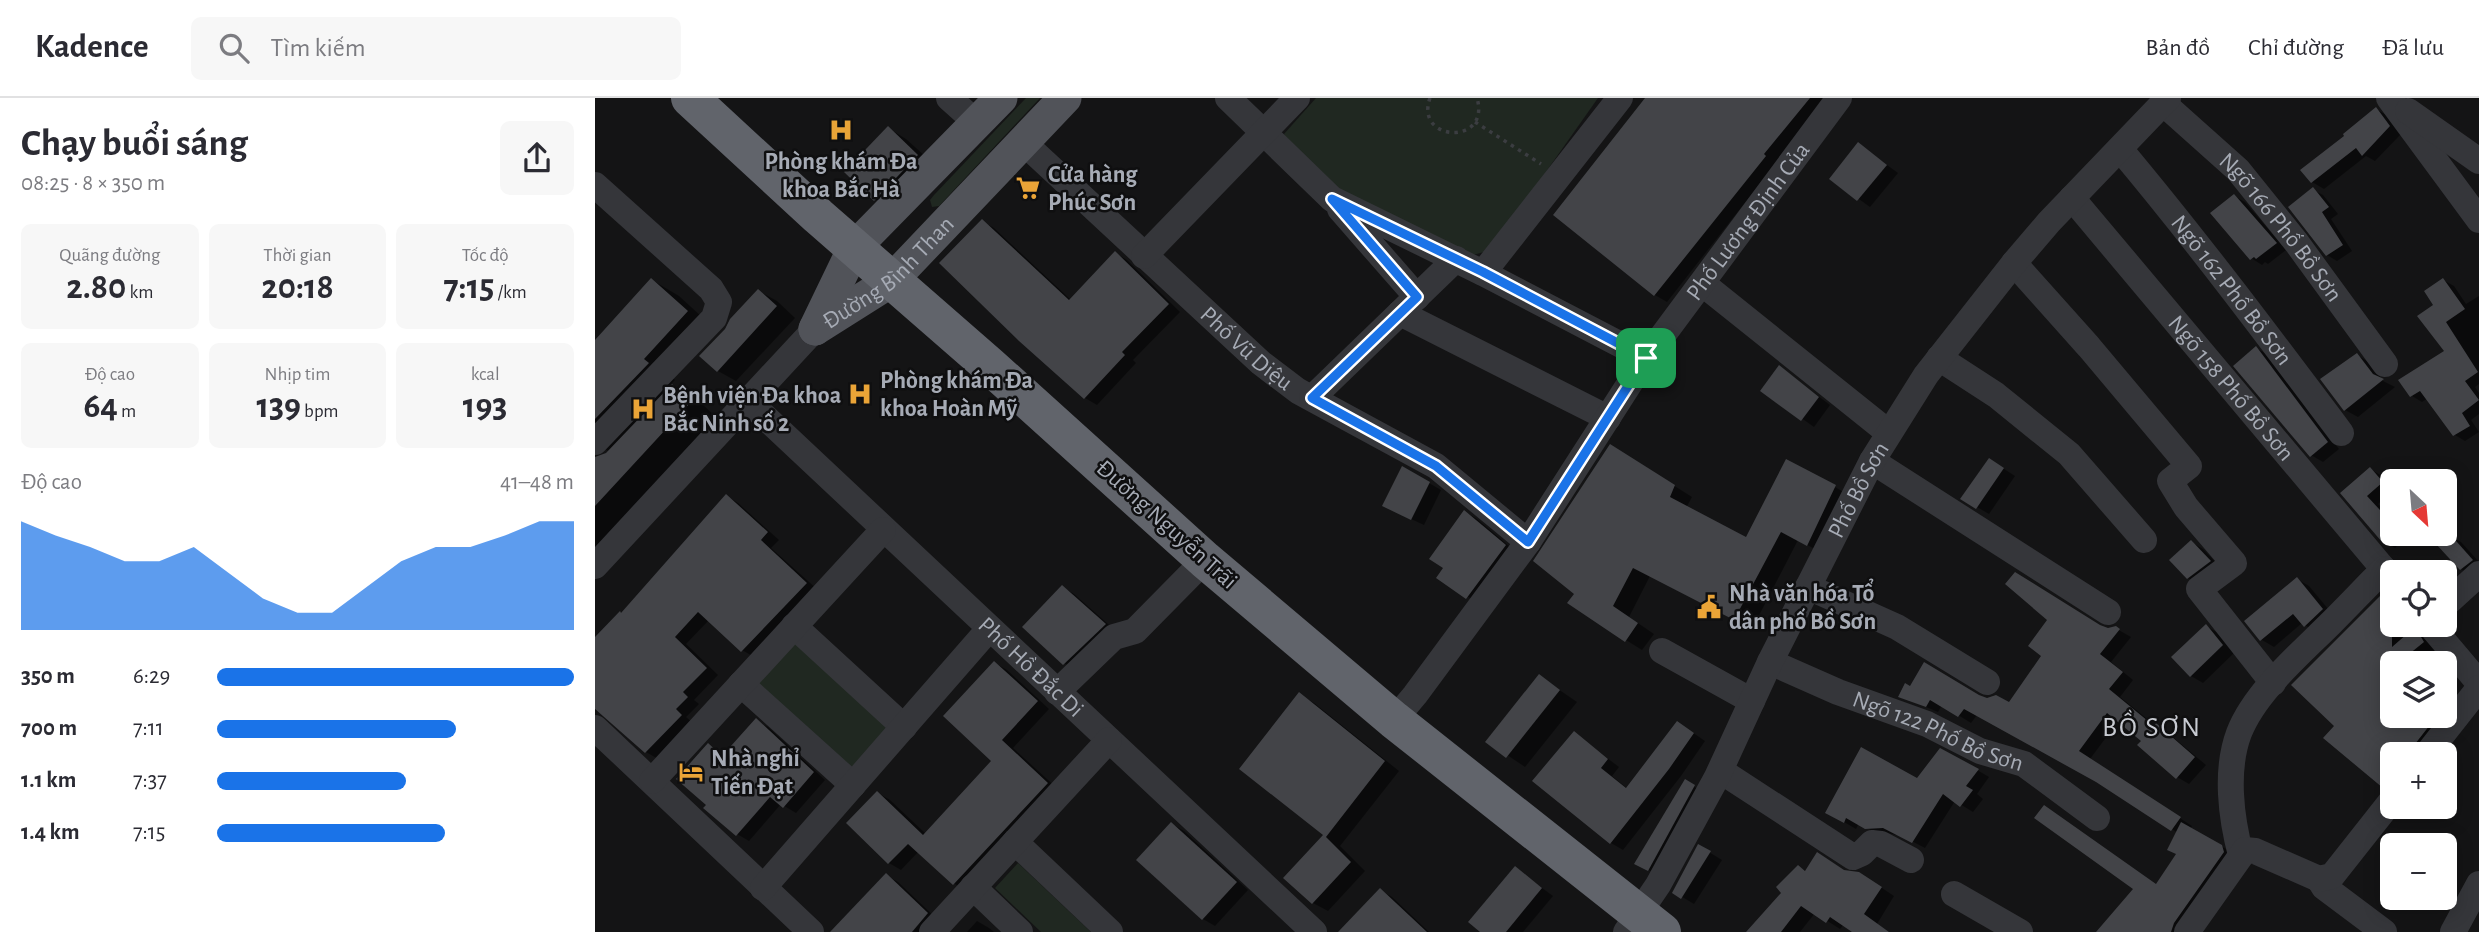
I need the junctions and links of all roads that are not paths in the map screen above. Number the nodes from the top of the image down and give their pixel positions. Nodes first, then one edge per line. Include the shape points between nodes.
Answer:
1 (690, 98) edge
2 (949, 98) edge
3 (1002, 98) edge
4 (1065, 98) edge
5 (1228, 98) edge
6 (1297, 98) edge
7 (1620, 98) edge
8 (1839, 98) edge
9 (2389, 98) edge
10 (2165, 101) edge
11 (978, 124) junction
12 (1265, 133) junction
13 (1024, 143) junction
14 (2120, 149) junction
15 (2479, 161) edge
16 (2072, 198) junction
17 (600, 199) edge
18 (1332, 199) junction
19 (2479, 220) edge
20 (854, 248) junction
21 (1145, 256) junction
22 (1456, 259) junction
23 (2014, 263) junction
24 (1483, 272) junction
25 (891, 281) junction
26 (1703, 285) junction
27 (1409, 305) junction
28 (815, 329) junction
29 (1646, 358) junction
30 (1939, 358) junction
31 (2385, 364) dead end
32 (1312, 398) junction
33 (749, 402) junction
34 (1608, 418) junction
35 (1889, 433) junction
36 (2341, 433) dead end
37 (595, 442) edge
38 (1873, 461) junction
39 (883, 530) junction
40 (2144, 540) dead end
41 (1528, 542) junction
42 (1205, 560) junction
43 (2380, 564) edge
44 (595, 566) edge
45 (2479, 574) edge
46 (2380, 582) edge
47 (1808, 587) junction
48 (2457, 594) edge
49 (2108, 612) dead end
50 (794, 626) junction
51 (989, 629) junction
52 (2440, 637) edge
53 (1662, 650) dead end
54 (1770, 662) junction
55 (1987, 682) dead end
56 (2273, 683) junction
57 (741, 684) junction
58 (2479, 685) edge
59 (1057, 692) junction
60 (1752, 701) junction
61 (1394, 720) junction
62 (904, 727) junction
63 (595, 728) edge
64 (1109, 740) junction
65 (2436, 742) edge
66 (1721, 771) junction
67 (652, 781) junction
68 (853, 785) junction
69 (2380, 815) edge
70 (2097, 818) dead end
71 (1015, 842) junction
72 (2241, 855) junction
73 (1911, 860) dead end
74 (2319, 879) junction
75 (2479, 884) edge
76 (973, 887) junction
77 (763, 888) junction
78 (1954, 894) dead end
79 (1642, 926) edge
80 (1302, 928) edge
81 (2195, 929) edge
82 (811, 932) edge
83 (932, 932) edge
84 (1020, 932) edge
85 (1110, 932) edge
86 (2020, 932) edge
87 (2384, 932) edge
88 (2453, 932) edge

1 - 20 highway, Đường Nguyễn Trãi
2 - 11 street
3 - 11 main road, Đường Bình Than
4 - 13 main road, Đường Bình Than
5 - 12 street
6 - 12 street
7 - 24 street
8 - 26 street, Phố Lương Định Của
9 - 15 street
9 - 19 street
10 - 14 street, Phố Bồ Sơn
10 - 31 street, Ngõ 166 Phố Bồ Sơn via 2238,170
11 - 20 main road, Đường Bình Than
12 - 18 street
12 - 21 street
13 - 21 street, Phố Vũ Diệu
13 - 25 main road, Đường Bình Than
14 - 16 street, Phố Bồ Sơn
14 - 36 street, Ngõ 162 Phố Bồ Sơn
16 - 23 street, Phố Bồ Sơn
16 - 43 street, Ngõ 158 Phố Bồ Sơn
17 - 37 street via 711,289 719,302 714,318
18 - 22 street
18 - 27 street
20 - 25 highway, Đường Nguyễn Trãi
20 - 28 main road, Đường Bình Than
21 - 32 street, Phố Vũ Diệu via 1261,363
22 - 24 street
22 - 27 street
23 - 30 street, Phố Bồ Sơn
23 - 56 street via 2189,466 2170,481 2234,563 2200,590
24 - 29 street
25 - 28 main road, Đường Bình Than
25 - 42 highway, Đường Nguyễn Trãi
26 - 29 street, Phố Lương Định Của
26 - 35 street
27 - 32 street
27 - 34 street
28 - 33 street, Đường Bình Than
29 - 34 street, Phố Lương Định Của
30 - 35 street, Phố Bồ Sơn
30 - 40 street via 1996,394 2069,454
32 - 41 street, Phố Vũ Diệu via 1436,466
33 - 39 street, Phố Hồ Đắc Di
33 - 44 street, Đường Bình Than
34 - 41 street, Phố Lương Định Của
35 - 38 street, Phố Bồ Sơn
38 - 47 street, Phố Bồ Sơn
38 - 49 street
39 - 50 street
39 - 51 street, Phố Hồ Đắc Di
41 - 61 street, Phố Lương Định Của
42 - 59 street via 1135,631 1114,637
42 - 61 highway, Đường Nguyễn Trãi
45 - 48 street
46 - 56 street
47 - 54 street, Phố Bồ Sơn
47 - 55 street via 1897,627
50 - 57 street
50 - 62 street
51 - 59 street, Phố Hồ Đắc Di
51 - 62 street
52 - 58 street
53 - 60 street
54 - 60 street, Phố Bồ Sơn
54 - 70 street, Ngõ 122 Phố Bồ Sơn via 1927,724 1980,751 2024,764
56 - 72 street via 2246,720 2234,751 2233,822
57 - 67 street
57 - 68 street
58 - 65 street
59 - 64 street, Phố Hồ Đắc Di
60 - 66 street, Phố Bồ Sơn
61 - 79 highway, Đường Nguyễn Trãi
62 - 68 street
63 - 67 street
64 - 71 street
64 - 80 street, Phố Hồ Đắc Di
66 - 73 street via 1853,858 1871,843
66 - 79 street, Phố Bồ Sơn via 1658,885
67 - 77 street
68 - 77 street
69 - 74 street via 2332,876
71 - 76 street
71 - 85 street
72 - 74 street via 2250,850
72 - 81 street
74 - 87 street
75 - 88 street
76 - 83 street
76 - 84 street
77 - 82 street
78 - 86 street

